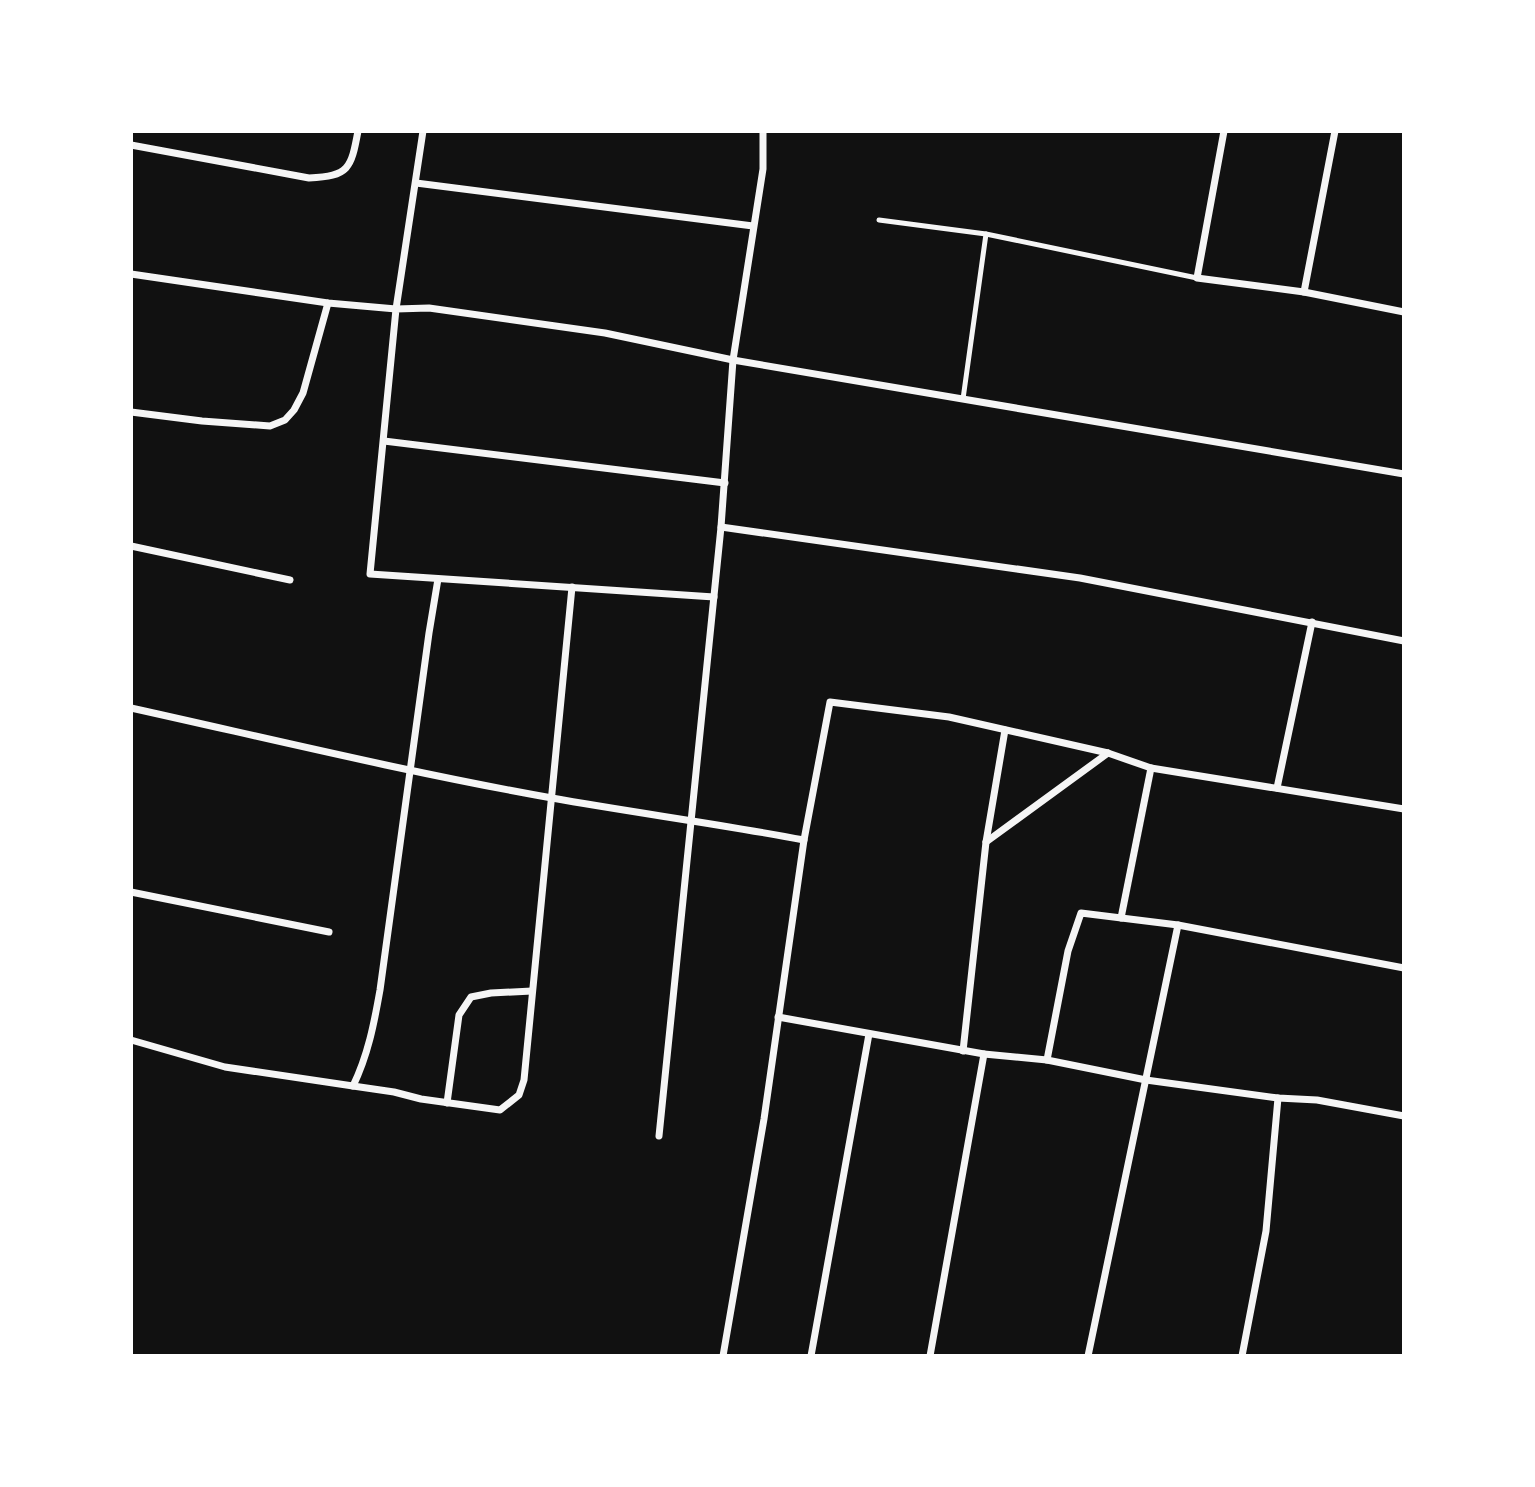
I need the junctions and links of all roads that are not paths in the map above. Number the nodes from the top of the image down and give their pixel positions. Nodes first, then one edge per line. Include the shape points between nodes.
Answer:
1 (358, 131) edge
2 (423, 131) edge
3 (763, 131) edge
4 (1224, 131) edge
5 (1335, 131) edge
6 (131, 145) edge
7 (416, 183) junction
8 (879, 220) dead end
9 (753, 226) junction
10 (986, 234) junction
11 (131, 274) edge
12 (1197, 278) junction
13 (1304, 292) junction
14 (328, 303) junction
15 (396, 309) junction
16 (1404, 312) edge
17 (733, 359) junction
18 (963, 399) junction
19 (131, 412) edge
20 (384, 441) junction
21 (1404, 474) edge
22 (725, 482) junction
23 (721, 527) junction
24 (131, 547) edge
25 (438, 579) junction
26 (290, 580) dead end
27 (572, 587) junction
28 (713, 597) junction
29 (1312, 622) junction
30 (1404, 641) edge
31 (131, 708) edge
32 (1005, 730) junction
33 (1108, 752) junction
34 (1151, 768) junction
35 (411, 769) junction
36 (1277, 788) junction
37 (552, 798) junction
38 (1404, 809) edge
39 (692, 819) junction
40 (804, 839) junction
41 (986, 842) junction
42 (131, 892) edge
43 (1121, 918) junction
44 (1178, 925) junction
45 (329, 932) dead end
46 (1404, 968) edge
47 (532, 991) junction
48 (778, 1017) junction
49 (870, 1034) junction
50 (131, 1040) edge
51 (963, 1051) junction
52 (984, 1054) junction
53 (1047, 1060) junction
54 (1146, 1080) junction
55 (353, 1086) junction
56 (1278, 1098) junction
57 (447, 1103) junction
58 (1404, 1116) edge
59 (659, 1136) dead end
60 (723, 1356) edge
61 (811, 1356) edge
62 (930, 1356) edge
63 (1088, 1356) edge
64 (1242, 1356) edge

1 - 6 street via 346,171 331,177 309,178
2 - 7 street
3 - 9 street
4 - 12 street
5 - 13 street
7 - 9 street
7 - 15 street
8 - 10 lane
9 - 17 street
10 - 12 lane
10 - 18 lane
11 - 14 street
12 - 13 street
13 - 16 street
14 - 15 street
14 - 19 street via 303,393 285,420 270,426
15 - 17 street via 429,308 605,333
15 - 20 street
17 - 18 street
17 - 22 street
18 - 21 street
20 - 22 street
20 - 25 street via 370,574
22 - 23 street
23 - 28 street
23 - 29 street via 1080,578
24 - 26 street
25 - 27 street
25 - 35 street
27 - 28 street
27 - 37 street
28 - 39 street
29 - 30 street
29 - 36 street
31 - 35 street
32 - 33 street
32 - 40 street via 949,717 830,702
32 - 41 street
33 - 34 street
33 - 41 street
34 - 36 street
34 - 43 street
35 - 37 street
35 - 55 street via 374,1024
36 - 38 street
37 - 39 street
37 - 47 street
39 - 40 street
39 - 59 street
40 - 48 street
41 - 51 street
42 - 45 street
43 - 44 street
43 - 53 street via 1082,913 1068,951
44 - 46 street
44 - 54 street
47 - 57 street via 471,997 459,1015
47 - 57 street via 519,1095 499,1110
48 - 49 street
48 - 60 street
49 - 51 street
49 - 61 street
50 - 55 street via 225,1068
51 - 52 street
52 - 53 street
52 - 62 street
53 - 54 street
54 - 56 street
54 - 63 street
55 - 57 street
56 - 58 street via 1317,1100
56 - 64 street via 1266,1231

